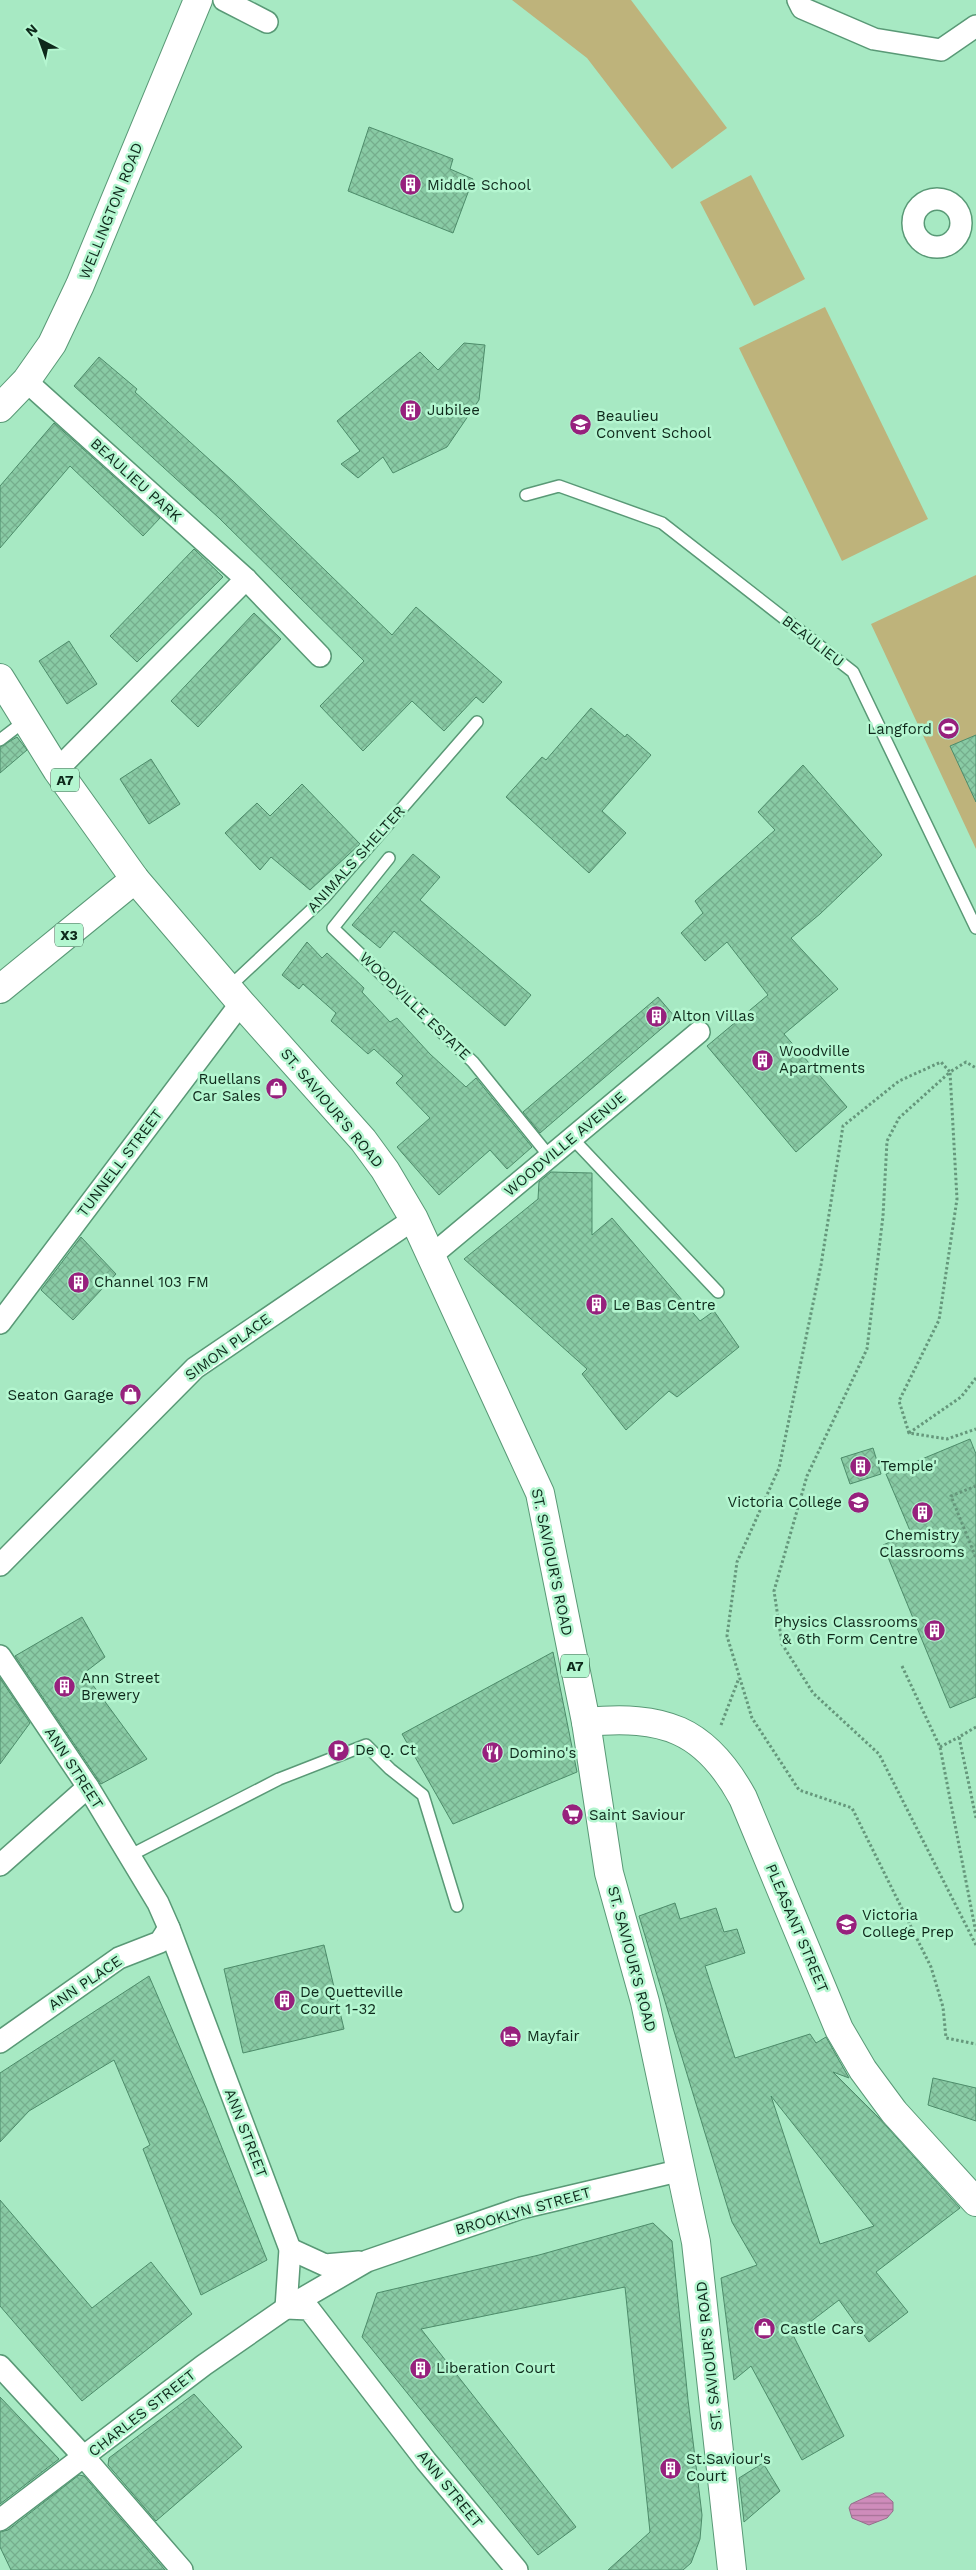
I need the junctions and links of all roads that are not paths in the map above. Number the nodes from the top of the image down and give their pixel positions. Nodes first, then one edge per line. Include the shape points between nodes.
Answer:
1 (198, 0) edge
2 (224, 0) edge
3 (798, 0) edge
4 (267, 22) dead end
5 (976, 26) edge
6 (26, 380) junction
7 (0, 408) edge
8 (526, 495) dead end
9 (246, 579) junction
10 (320, 656) dead end
11 (0, 678) edge
12 (26, 720) junction
13 (477, 722) dead end
14 (0, 740) edge
15 (57, 770) junction
16 (389, 858) dead end
17 (135, 879) junction
18 (976, 928) edge
19 (0, 989) edge
20 (234, 995) junction
21 (699, 1032) dead end
22 (572, 1138) junction
23 (550, 1157) junction
24 (414, 1219) junction
25 (431, 1256) junction
26 (718, 1292) dead end
27 (3, 1313) edge
28 (0, 1565) edge
29 (0, 1656) edge
30 (586, 1722) junction
31 (88, 1787) junction
32 (129, 1856) junction
33 (0, 1865) edge
34 (456, 1906) dead end
35 (170, 1928) junction
36 (0, 2042) edge
37 (682, 2170) junction
38 (976, 2202) edge
39 (290, 2249) junction
40 (367, 2261) junction
41 (286, 2308) junction
42 (0, 2366) edge
43 (84, 2457) junction
44 (0, 2520) edge
45 (182, 2570) edge
46 (517, 2570) edge
47 (732, 2570) edge

1 - 6 main road, WELLINGTON ROAD via 80,285 52,344
2 - 4 street
3 - 5 street via 802,8 874,39 941,50
6 - 7 main road, WELLINGTON ROAD
6 - 9 street, BEAULIEU PARK
8 - 18 lane, BEAULIEU via 559,486 662,523 853,672
9 - 10 street, BEAULIEU PARK
9 - 15 street
11 - 12 main road, ST. SAVIOUR'S ROAD / A7
12 - 14 lane
12 - 15 main road, ST. SAVIOUR'S ROAD / A7
13 - 20 lane, ANIMALS SHELTER via 324,898
15 - 17 main road, ST. SAVIOUR'S ROAD / A7
16 - 23 lane, WOODVILLE ESTATE via 333,928 473,1062
17 - 19 main road, X3
17 - 20 main road, ST. SAVIOUR'S ROAD / A7
20 - 24 main road, ST. SAVIOUR'S ROAD / A7 via 363,1140
20 - 27 street, TUNNELL STREET
21 - 22 street, WOODVILLE AVENUE
22 - 23 street, WOODVILLE AVENUE
22 - 26 lane
23 - 25 street, WOODVILLE AVENUE
24 - 25 main road, ST. SAVIOUR'S ROAD / A7
24 - 28 street, SIMON PLACE via 195,1368
25 - 30 main road, ST. SAVIOUR'S ROAD / A7 via 540,1493
29 - 31 street, ANN STREET
30 - 37 main road, ST. SAVIOUR'S ROAD / A7 via 609,1873 644,2002
30 - 38 main road, PLEASANT STREET via 650,1721 697,1741 729,1772 743,1798 839,2029 863,2070 894,2112
31 - 32 street, ANN STREET
31 - 33 street
32 - 34 lane via 279,1779 366,1745 423,1795
32 - 35 street, ANN STREET
35 - 36 street, ANN PLACE via 160,1942 119,1958
35 - 39 street, ANN STREET
37 - 40 street, BROOKLYN STREET via 521,2208
37 - 47 main road, ST. SAVIOUR'S ROAD / A7 via 696,2242
39 - 40 street, BROOKLYN STREET via 325,2265
39 - 41 street, ANN STREET
40 - 41 street, BROOKLYN STREET
41 - 43 street, CHARLES STREET via 204,2365
41 - 46 street, ANN STREET via 309,2309 383,2414
42 - 43 street
43 - 44 street, CHARLES STREET
43 - 45 street

